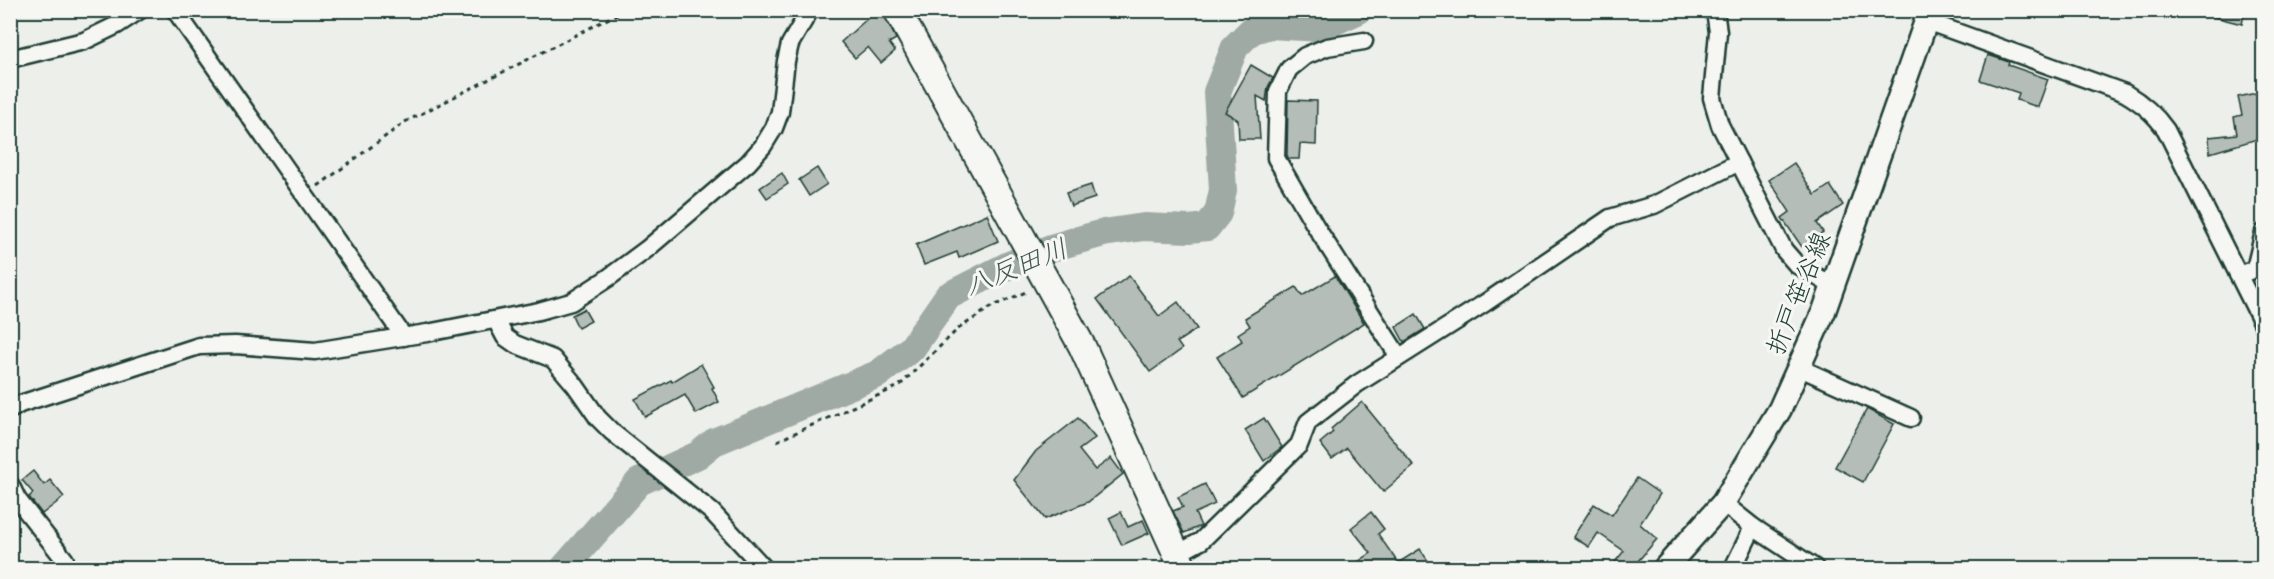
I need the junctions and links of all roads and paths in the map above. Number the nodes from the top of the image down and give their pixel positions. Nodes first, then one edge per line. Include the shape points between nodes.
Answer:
1 (140, 10) edge
2 (175, 10) edge
3 (625, 10) edge
4 (810, 10) edge
5 (897, 10) edge
6 (1715, 10) edge
7 (1928, 16) edge
8 (1364, 41) dead end
9 (10, 58) edge
10 (1739, 162) junction
11 (305, 196) junction
12 (2264, 232) edge
13 (1042, 274) junction
14 (2238, 275) junction
15 (1833, 286) junction
16 (496, 320) junction
17 (2264, 327) edge
18 (404, 337) junction
19 (1399, 357) junction
20 (1800, 368) junction
21 (10, 410) edge
22 (1911, 418) dead end
23 (777, 441) dead end
24 (10, 484) edge
25 (1723, 503) junction
26 (1753, 527) junction
27 (1179, 562) edge
28 (59, 568) edge
29 (764, 568) edge
30 (1665, 568) edge
31 (1733, 568) edge
32 (1815, 568) edge

1 - 9 street via 84,41
2 - 11 street
3 - 11 path via 405,122
4 - 16 street via 790,45 774,128 748,163 609,279 571,302
5 - 13 main road
6 - 10 street via 1718,32 1712,98 1720,125
7 - 14 street via 2125,93 2144,105 2166,130
7 - 15 main road, 折戸笹谷線
8 - 19 street via 1327,46 1289,69 1278,91 1276,158
10 - 15 street via 1784,250 1797,266
10 - 19 street via 1654,205 1610,218
11 - 18 street
12 - 14 street via 2255,269
13 - 23 path via 958,329 899,386
13 - 27 main road via 1082,346
14 - 17 street
15 - 20 main road, 折戸笹谷線
16 - 18 street
16 - 29 street via 506,337 553,359 612,432 712,512
18 - 21 street via 315,351 199,346
19 - 27 street via 1308,422 1299,445
20 - 22 street
20 - 25 main road, 折戸笹谷線
24 - 28 street via 17,499 65,560
25 - 26 street
25 - 30 main road, 折戸笹谷線
26 - 31 street
26 - 32 street

